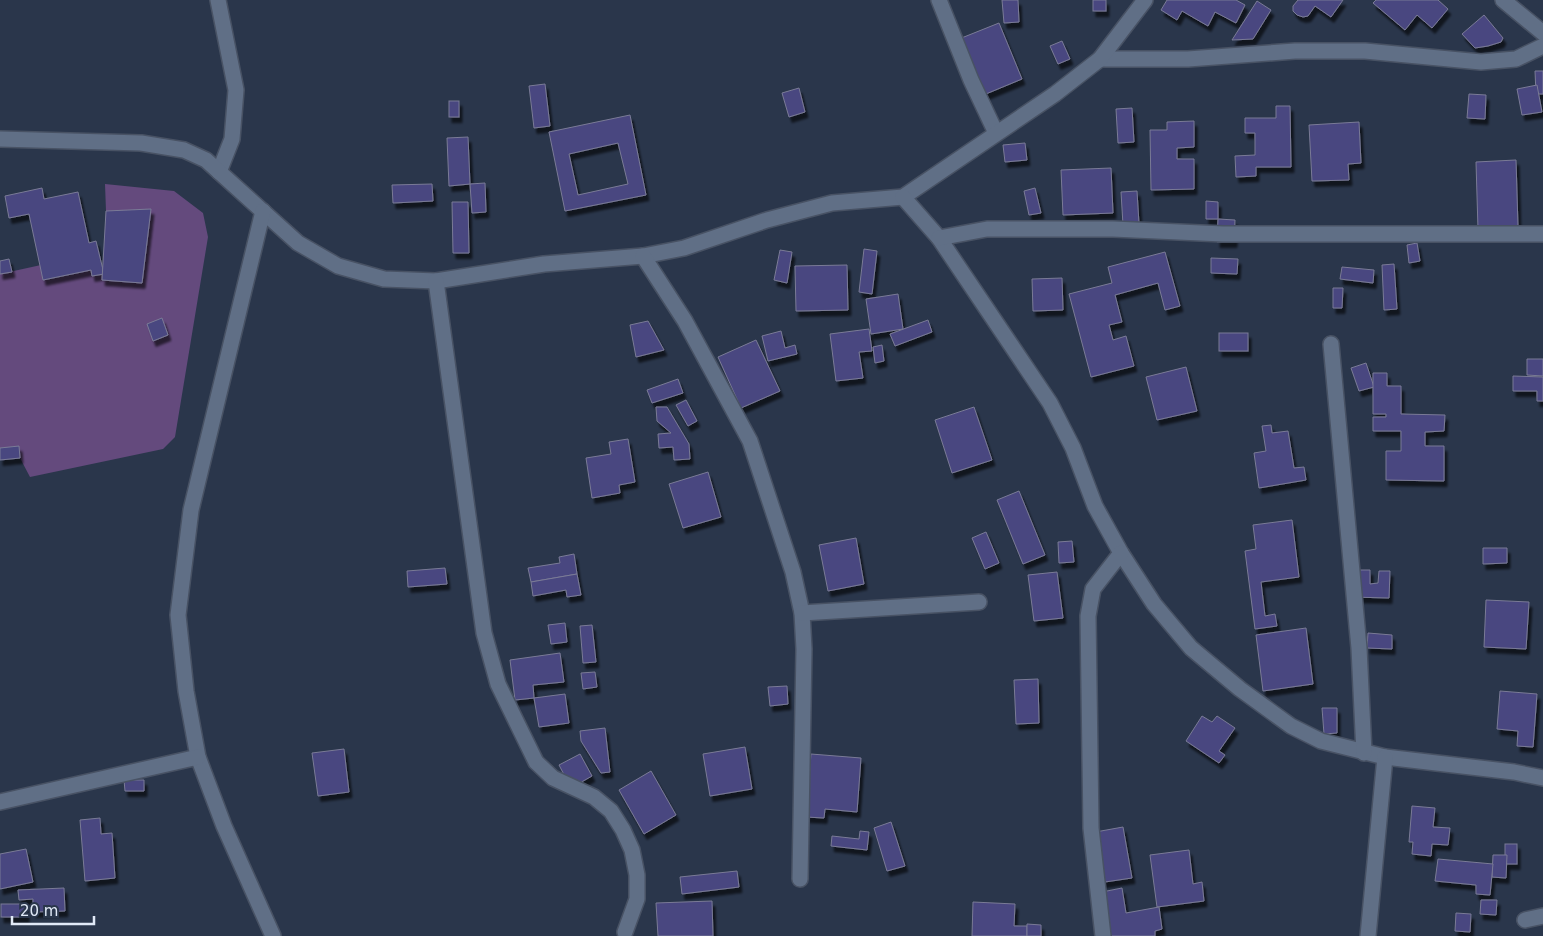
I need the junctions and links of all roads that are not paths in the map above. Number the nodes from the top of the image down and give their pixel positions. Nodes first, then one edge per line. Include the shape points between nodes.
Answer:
1 (218, 0) edge
2 (938, 0) edge
3 (1145, 0) edge
4 (1503, 0) edge
5 (1543, 33) edge
6 (1543, 46) edge
7 (1100, 59) junction
8 (996, 133) junction
9 (0, 140) edge
10 (219, 172) junction
11 (903, 196) junction
12 (263, 211) junction
13 (1543, 234) edge
14 (939, 238) junction
15 (643, 256) junction
16 (436, 281) junction
17 (1331, 344) dead end
18 (1121, 554) junction
19 (979, 602) dead end
20 (802, 613) junction
21 (1364, 753) junction
22 (1385, 757) junction
23 (198, 758) junction
24 (1543, 778) edge
25 (0, 802) edge
26 (800, 879) dead end
27 (1543, 916) edge
28 (1525, 920) dead end
29 (625, 932) dead end
30 (272, 936) edge
31 (1103, 936) edge
32 (1368, 936) edge

1 - 10 street via 236,90 232,139
2 - 8 street
3 - 7 street
4 - 5 street
6 - 7 street via 1516,59 1481,62 1365,51 1294,51 1188,59
7 - 8 street
8 - 11 street
9 - 10 street via 141,143 184,150 206,160
10 - 12 street
11 - 14 street
11 - 15 street via 832,203 767,220 684,248
12 - 16 street via 298,243 338,266 384,278
12 - 23 street via 190,510 178,616 186,691
13 - 14 street via 1223,234 1113,229 987,229
14 - 18 street via 1050,403 1073,448 1095,506
15 - 16 street via 544,264
15 - 20 street via 694,338 750,441 774,507
16 - 29 street via 484,632 496,675 536,762 552,778 594,797 611,811 623,830 632,850 637,875 637,899
17 - 21 street via 1359,648
18 - 21 street via 1154,604 1191,648 1240,689 1291,726 1321,741
18 - 31 street via 1093,589 1088,616 1091,828
19 - 20 street
20 - 26 street
21 - 22 street
22 - 24 street
22 - 32 street
23 - 25 street
23 - 30 street
27 - 28 street

